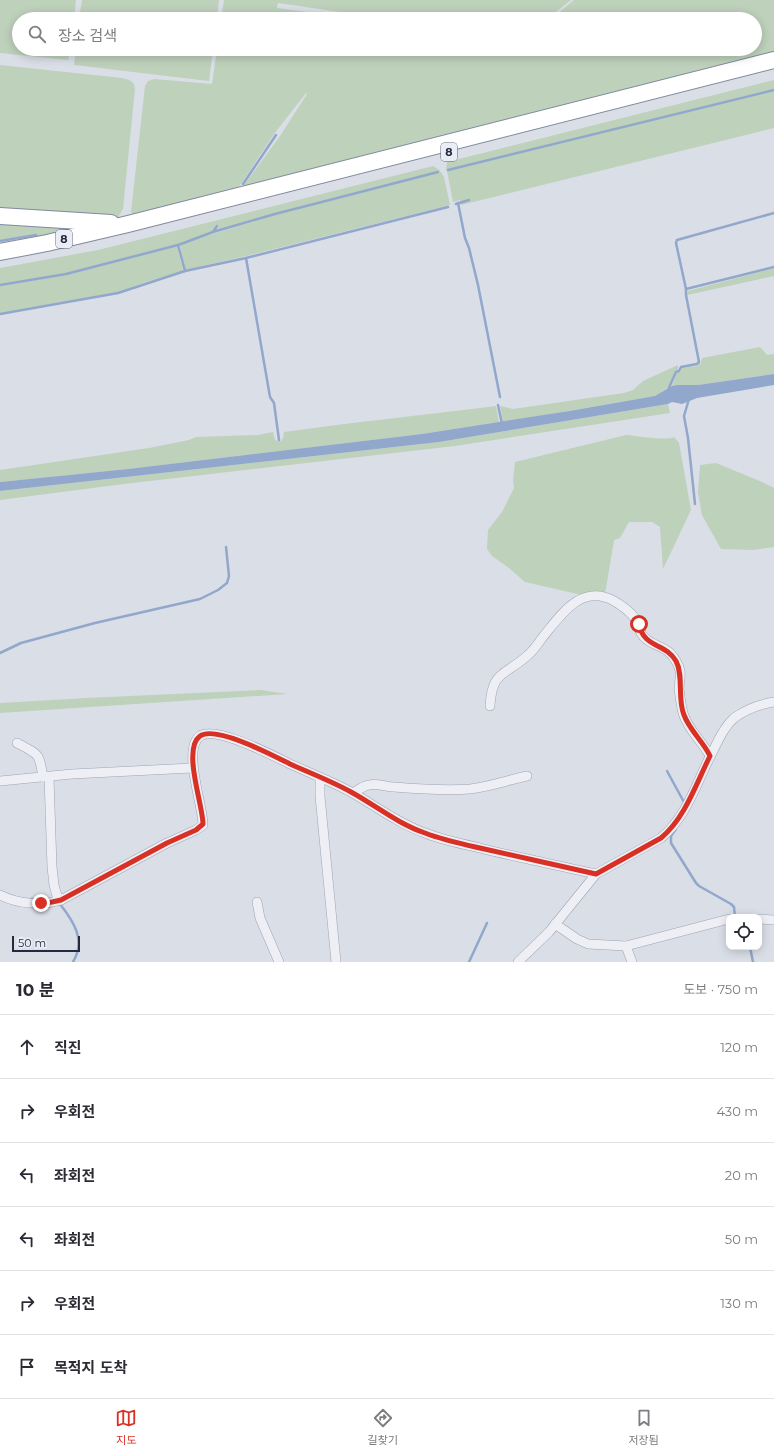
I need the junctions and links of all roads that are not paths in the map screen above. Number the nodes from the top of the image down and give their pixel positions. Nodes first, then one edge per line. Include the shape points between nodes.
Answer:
1 (774, 60) edge
2 (774, 70) edge
3 (0, 216) edge
4 (128, 224) junction
5 (0, 252) edge
6 (0, 260) edge
7 (774, 702) edge
8 (490, 706) dead end
9 (17, 743) dead end
10 (710, 756) junction
11 (192, 768) junction
12 (526, 776) dead end
13 (46, 777) junction
14 (320, 778) junction
15 (0, 781) edge
16 (353, 793) junction
17 (596, 874) junction
18 (0, 895) edge
19 (61, 900) junction
20 (257, 902) dead end
21 (762, 919) edge
22 (726, 920) edge
23 (774, 920) edge
24 (556, 924) junction
25 (626, 946) junction
26 (279, 962) edge
27 (336, 962) edge
28 (518, 962) edge
29 (632, 962) edge

1 - 4 highway, 8
2 - 6 highway, 8 via 159,226 54,251
3 - 4 highway
4 - 5 highway, 8
7 - 10 street via 753,708 734,718 723,731
8 - 10 street via 491,692 497,678 528,656 565,610 583,597 605,596 622,605 634,616 643,637 669,652 676,661 680,671 679,689 683,715
9 - 13 street via 38,755
10 - 17 street via 686,806 670,831
11 - 13 street
11 - 14 street via 195,742 200,736 210,734 239,740
11 - 19 street via 203,824
12 - 16 street via 468,789 426,790 376,784
13 - 15 street
13 - 19 street via 54,885
14 - 16 street
14 - 27 street
16 - 17 street via 396,819 435,837
17 - 24 street
18 - 19 street via 30,903
20 - 26 street via 260,918
21 - 23 street
22 - 25 street
24 - 25 street via 588,944
24 - 28 street
25 - 29 street

